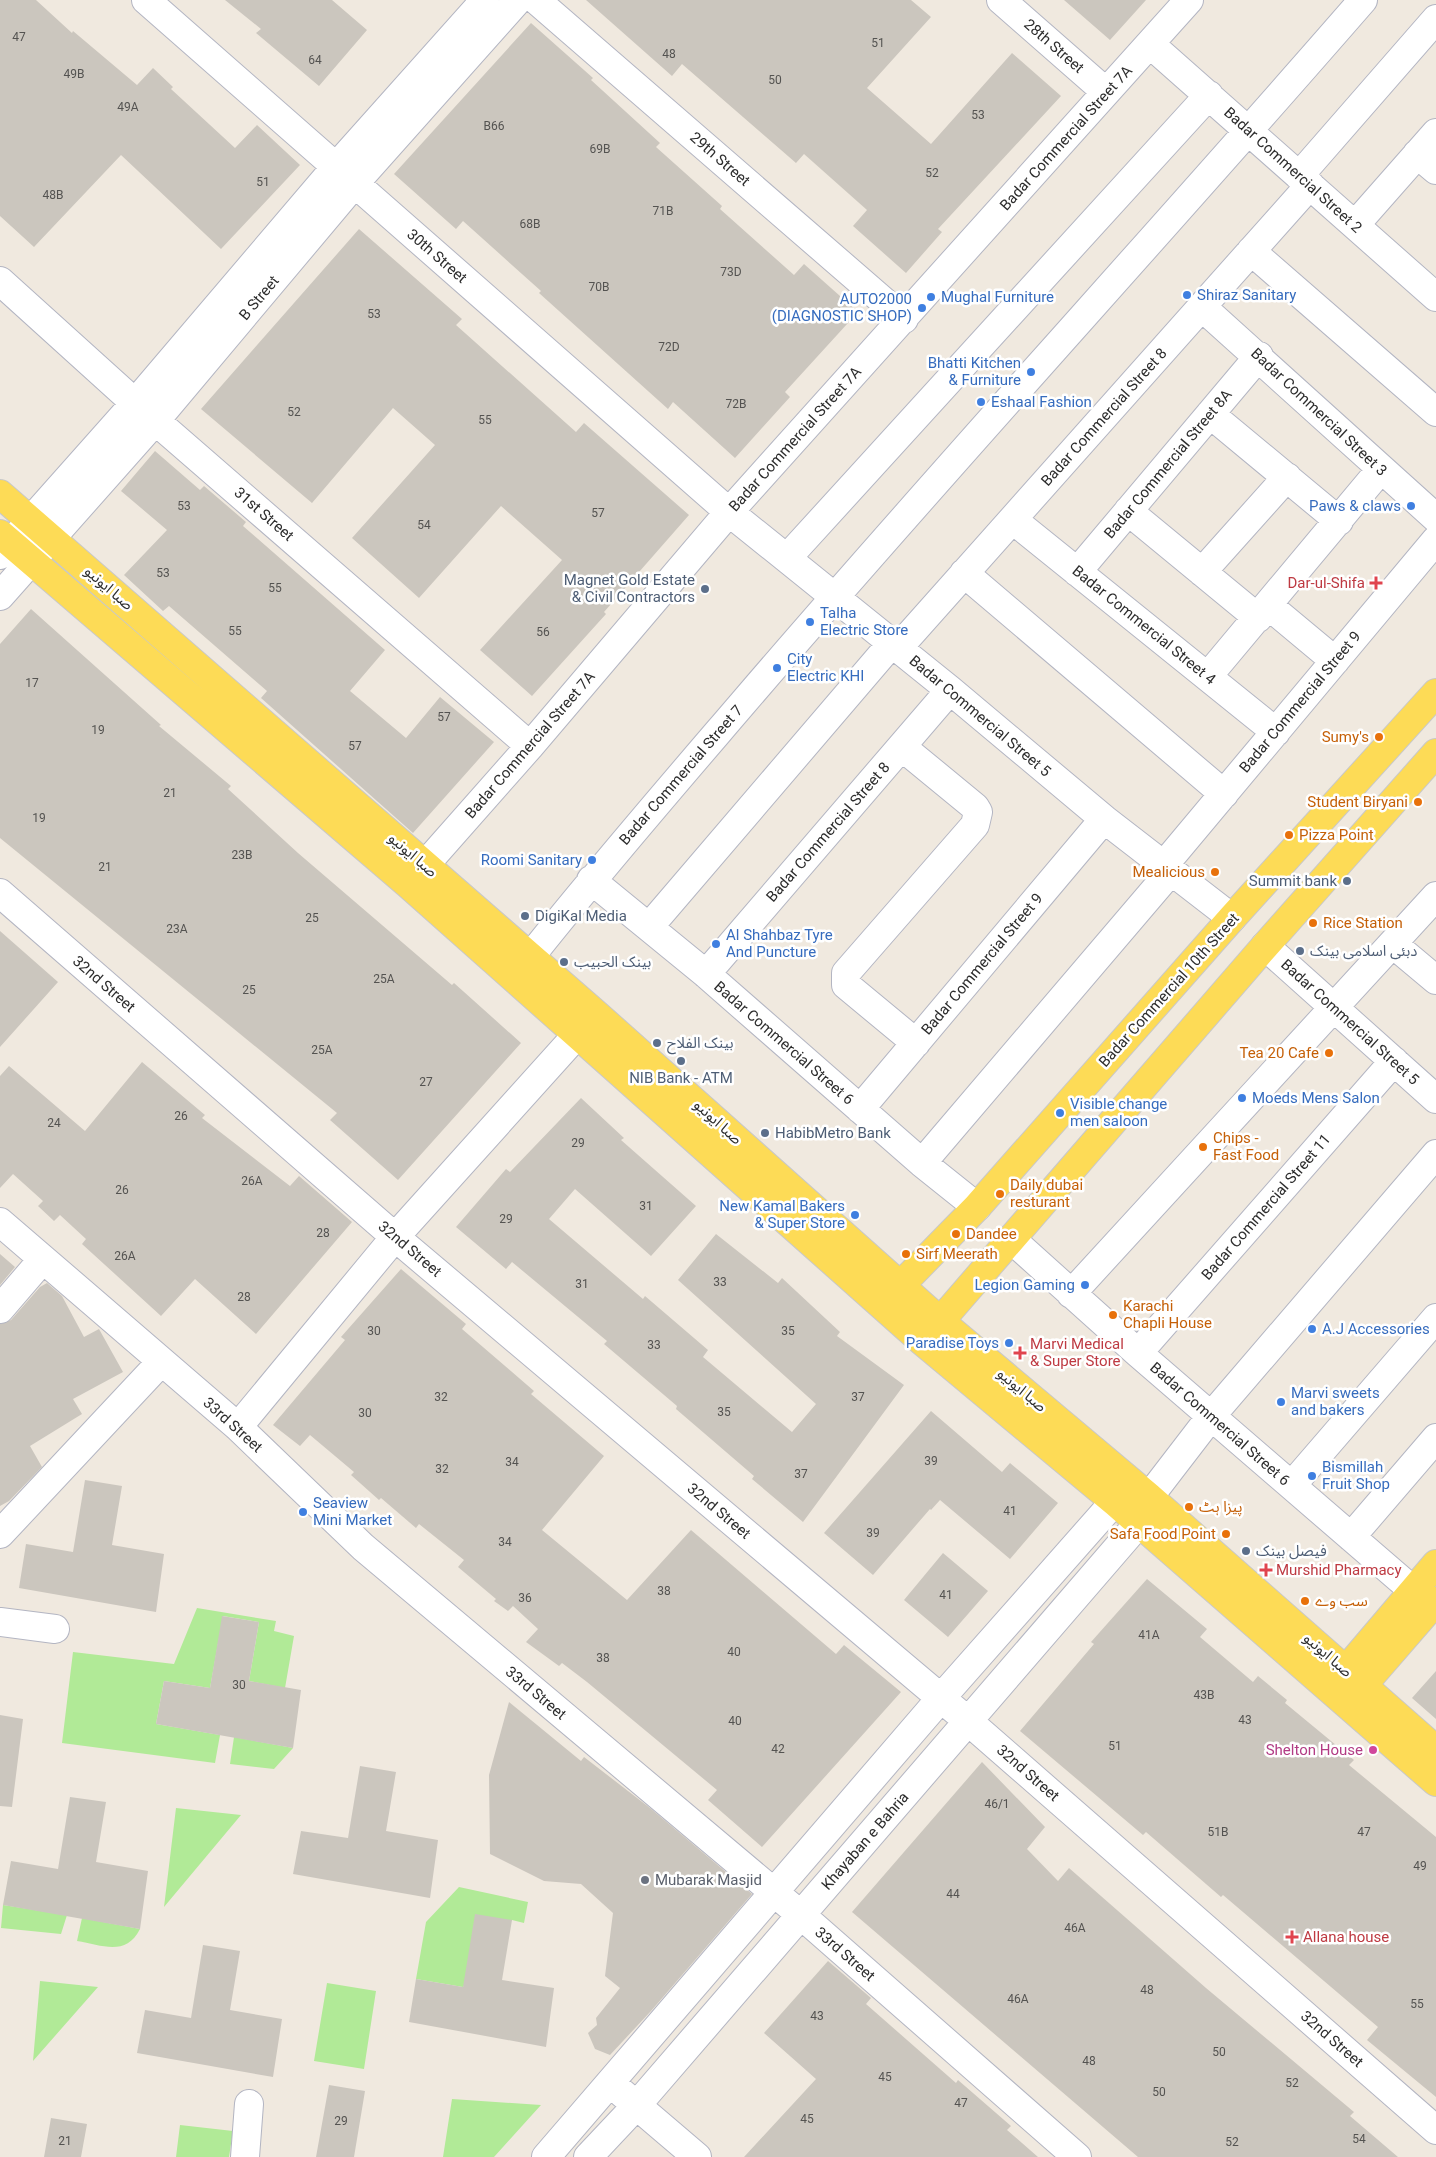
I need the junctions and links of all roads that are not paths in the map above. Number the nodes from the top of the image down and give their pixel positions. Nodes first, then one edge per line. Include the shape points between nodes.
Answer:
1 (146, 0) edge
2 (486, 0) edge
3 (518, 0) edge
4 (536, 0) edge
5 (1001, 0) edge
6 (1189, 0) edge
7 (1362, 0) edge
8 (1436, 19) edge
9 (1150, 44) junction
10 (1106, 92) junction
11 (1209, 96) junction
12 (1249, 131) junction
13 (1436, 133) edge
14 (1427, 162) edge
15 (345, 176) junction
16 (1305, 181) junction
17 (1355, 225) junction
18 (1251, 251) junction
19 (0, 281) edge
20 (1436, 297) edge
21 (1202, 307) junction
22 (904, 319) junction
23 (1259, 356) junction
24 (135, 403) junction
25 (1436, 412) edge
26 (1210, 414) junction
27 (156, 420) junction
28 (1381, 469) junction
29 (1287, 477) junction
30 (0, 494) edge
31 (1128, 511) junction
32 (729, 512) junction
33 (1436, 518) edge
34 (1013, 520) junction
35 (31, 521) junction
36 (1339, 521) junction
37 (52, 538) junction
38 (1436, 540) edge
39 (10, 548) edge
40 (787, 558) junction
41 (1077, 572) junction
42 (1202, 572) junction
43 (964, 573) junction
44 (0, 596) edge
45 (835, 596) junction
46 (1264, 612) junction
47 (895, 645) junction
48 (1336, 661) junction
49 (1208, 676) junction
50 (950, 690) junction
51 (1436, 693) edge
52 (1276, 732) junction
53 (530, 746) junction
54 (902, 747) junction
55 (1436, 753) edge
56 (1224, 794) junction
57 (1104, 819) junction
58 (1168, 868) junction
59 (417, 875) junction
60 (591, 880) junction
61 (0, 893) edge
62 (1436, 896) edge
63 (1232, 918) junction
64 (649, 927) junction
65 (1393, 944) junction
66 (1265, 946) junction
67 (530, 957) junction
68 (706, 974) junction
69 (1436, 980) edge
70 (1335, 1009) junction
71 (596, 1014) junction
72 (577, 1035) junction
73 (916, 1043) junction
74 (1394, 1062) junction
75 (1436, 1099) edge
76 (860, 1109) junction
77 (1436, 1154) edge
78 (922, 1163) junction
79 (977, 1207) junction
80 (0, 1222) edge
81 (395, 1237) junction
82 (1011, 1239) junction
83 (43, 1259) junction
84 (901, 1285) junction
85 (1071, 1294) junction
86 (881, 1305) junction
87 (0, 1309) edge
88 (1436, 1318) edge
89 (940, 1321) junction
90 (922, 1342) junction
91 (1138, 1353) junction
92 (161, 1362) junction
93 (1212, 1416) junction
94 (238, 1427) junction
95 (1436, 1438) edge
96 (1292, 1485) junction
97 (1138, 1502) junction
98 (0, 1534) edge
99 (1350, 1537) junction
100 (1436, 1564) edge
101 (1427, 1599) edge
102 (0, 1622) edge
103 (55, 1629) dead end
104 (1346, 1687) junction
105 (941, 1698) junction
106 (968, 1720) junction
107 (1436, 1750) edge
108 (1436, 1782) edge
109 (773, 1892) junction
110 (801, 1915) junction
111 (610, 2083) junction
112 (249, 2104) dead end
113 (636, 2106) junction
114 (1436, 2130) edge
115 (245, 2157) edge
116 (546, 2157) edge
117 (588, 2157) edge
118 (697, 2157) edge
119 (1078, 2157) edge

1 - 15 street, 30th Street
2 - 15 street, B Street
3 - 15 street, B Street
4 - 22 street, 29th Street
5 - 10 street, 28th Street
6 - 9 street, Badar Commercial Street 7A
7 - 12 street, Badar Commercial Street 7
8 - 16 street, Badar Commercial Street 8
9 - 10 street, Badar Commercial Street 7A
9 - 11 street, Badar Commercial Street 2
10 - 22 street, Badar Commercial Street 7A
11 - 12 street, Badar Commercial Street 2
11 - 40 street
12 - 16 street, Badar Commercial Street 2
12 - 45 street, Badar Commercial Street 7
13 - 14 street
14 - 17 street
15 - 24 street, B Street
15 - 27 street, B Street
15 - 32 street, 30th Street
16 - 17 street, Badar Commercial Street 2
16 - 18 street, Badar Commercial Street 8
17 - 20 street, Badar Commercial Street 2
18 - 21 street, Badar Commercial Street 8
18 - 25 street
19 - 24 street, 31st Street
21 - 23 street, Badar Commercial Street 3
21 - 34 street, Badar Commercial Street 8
22 - 32 street, Badar Commercial Street 7A
23 - 26 street, Badar Commercial Street 8A
23 - 28 street, Badar Commercial Street 3
24 - 27 street, 31st Street
24 - 35 street, B Street
26 - 29 street
26 - 31 street, Badar Commercial Street 8A
27 - 37 street, B Street
27 - 53 street, 31st Street
28 - 33 street, Badar Commercial Street 3
28 - 36 street
29 - 36 street
29 - 42 street
30 - 35 main road, صبا ایونیو
31 - 41 street, Badar Commercial Street 8A
31 - 42 street
32 - 40 street, Badar Commercial Street 5
32 - 53 street, Badar Commercial Street 7A
34 - 41 street, Badar Commercial Street 4
34 - 43 street, Badar Commercial Street 8
35 - 37 main road, صبا ایونیو
35 - 39 street, B Street
36 - 46 street
37 - 39 street, B Street
37 - 59 main road, صبا ایونیو
38 - 48 street, Badar Commercial Street 9
39 - 44 street, B Street
39 - 59 main road, صبا ایونیو
40 - 45 street, Badar Commercial Street 5
41 - 49 street, Badar Commercial Street 4
42 - 46 street
43 - 47 street, Badar Commercial Street 8
43 - 56 street
45 - 47 street, Badar Commercial Street 5
45 - 60 street, Badar Commercial Street 7
46 - 48 street
46 - 49 street
47 - 50 street, Badar Commercial Street 5
47 - 64 street, Badar Commercial Street 8
48 - 52 street, Badar Commercial Street 9
49 - 52 street, Badar Commercial Street 4
50 - 54 street, Badar Commercial Street 8
50 - 57 street, Badar Commercial Street 5
51 - 63 main road, Badar Commercial 10th Street
52 - 56 street, Badar Commercial Street 9
53 - 59 street, Badar Commercial Street 7A
54 - 68 street, Badar Commercial Street 8
54 - 73 street via 978,812 975,825 846,974 846,984
55 - 66 main road
56 - 58 street, Badar Commercial Street 9
57 - 58 street, Badar Commercial Street 5
57 - 73 street, Badar Commercial Street 9
58 - 63 street, Badar Commercial Street 5
58 - 78 street, Badar Commercial Street 9
59 - 67 main road, صبا ایونیو
59 - 72 main road, صبا ایونیو
60 - 64 street, Badar Commercial Street 6
60 - 67 street, Badar Commercial Street 7
61 - 81 street, 32nd Street
62 - 65 street
63 - 79 main road, Badar Commercial 10th Street
64 - 68 street, Badar Commercial Street 6
65 - 69 street
65 - 70 street
66 - 70 street, Badar Commercial Street 5
66 - 82 main road
67 - 71 main road, صبا ایونیو
68 - 76 street, Badar Commercial Street 6
70 - 74 street, Badar Commercial Street 5
70 - 85 street
71 - 72 street
71 - 84 main road, صبا ایونیو
72 - 81 street
72 - 86 main road, صبا ایونیو
73 - 76 street, Badar Commercial Street 9
74 - 75 street, Badar Commercial Street 5
74 - 91 street, Badar Commercial Street 11
76 - 78 street, Badar Commercial Street 6
77 - 93 street
78 - 79 street, Badar Commercial Street 6
79 - 84 main road, Badar Commercial 10th Street
80 - 83 street, 33rd Street
81 - 94 street
81 - 105 street, 32nd Street
82 - 85 street, Badar Commercial Street 6
82 - 89 main road
83 - 87 street
83 - 92 street, 33rd Street
84 - 86 main road, Badar Commercial 10th Street
84 - 89 main road, صبا ایونیو
85 - 91 street, Badar Commercial Street 6
86 - 90 main road, صبا ایونیو
88 - 96 street
89 - 90 main road
89 - 97 main road, صبا ایونیو
90 - 97 main road, صبا ایونیو
91 - 93 street, Badar Commercial Street 6
92 - 94 street, 33rd Street
92 - 98 street
93 - 96 street, Badar Commercial Street 6
93 - 97 street
94 - 109 street, 33rd Street via 363,1547
95 - 99 street
96 - 99 street, Badar Commercial Street 6
97 - 104 main road, صبا ایونیو
97 - 105 street
97 - 106 street, Khayaban e Bahria
99 - 101 street, Badar Commercial Street 6
100 - 101 main road
101 - 104 main road
102 - 103 street
104 - 107 main road, صبا ایونیو
104 - 108 main road, صبا ایونیو
105 - 106 street, 32nd Street
105 - 109 street
106 - 110 street, Khayaban e Bahria
106 - 114 street, 32nd Street
109 - 110 street, 33rd Street
109 - 111 street
110 - 113 street, Khayaban e Bahria
110 - 119 street, 33rd Street
111 - 113 street
111 - 116 street
112 - 115 street
113 - 117 street, Khayaban e Bahria
113 - 118 street

